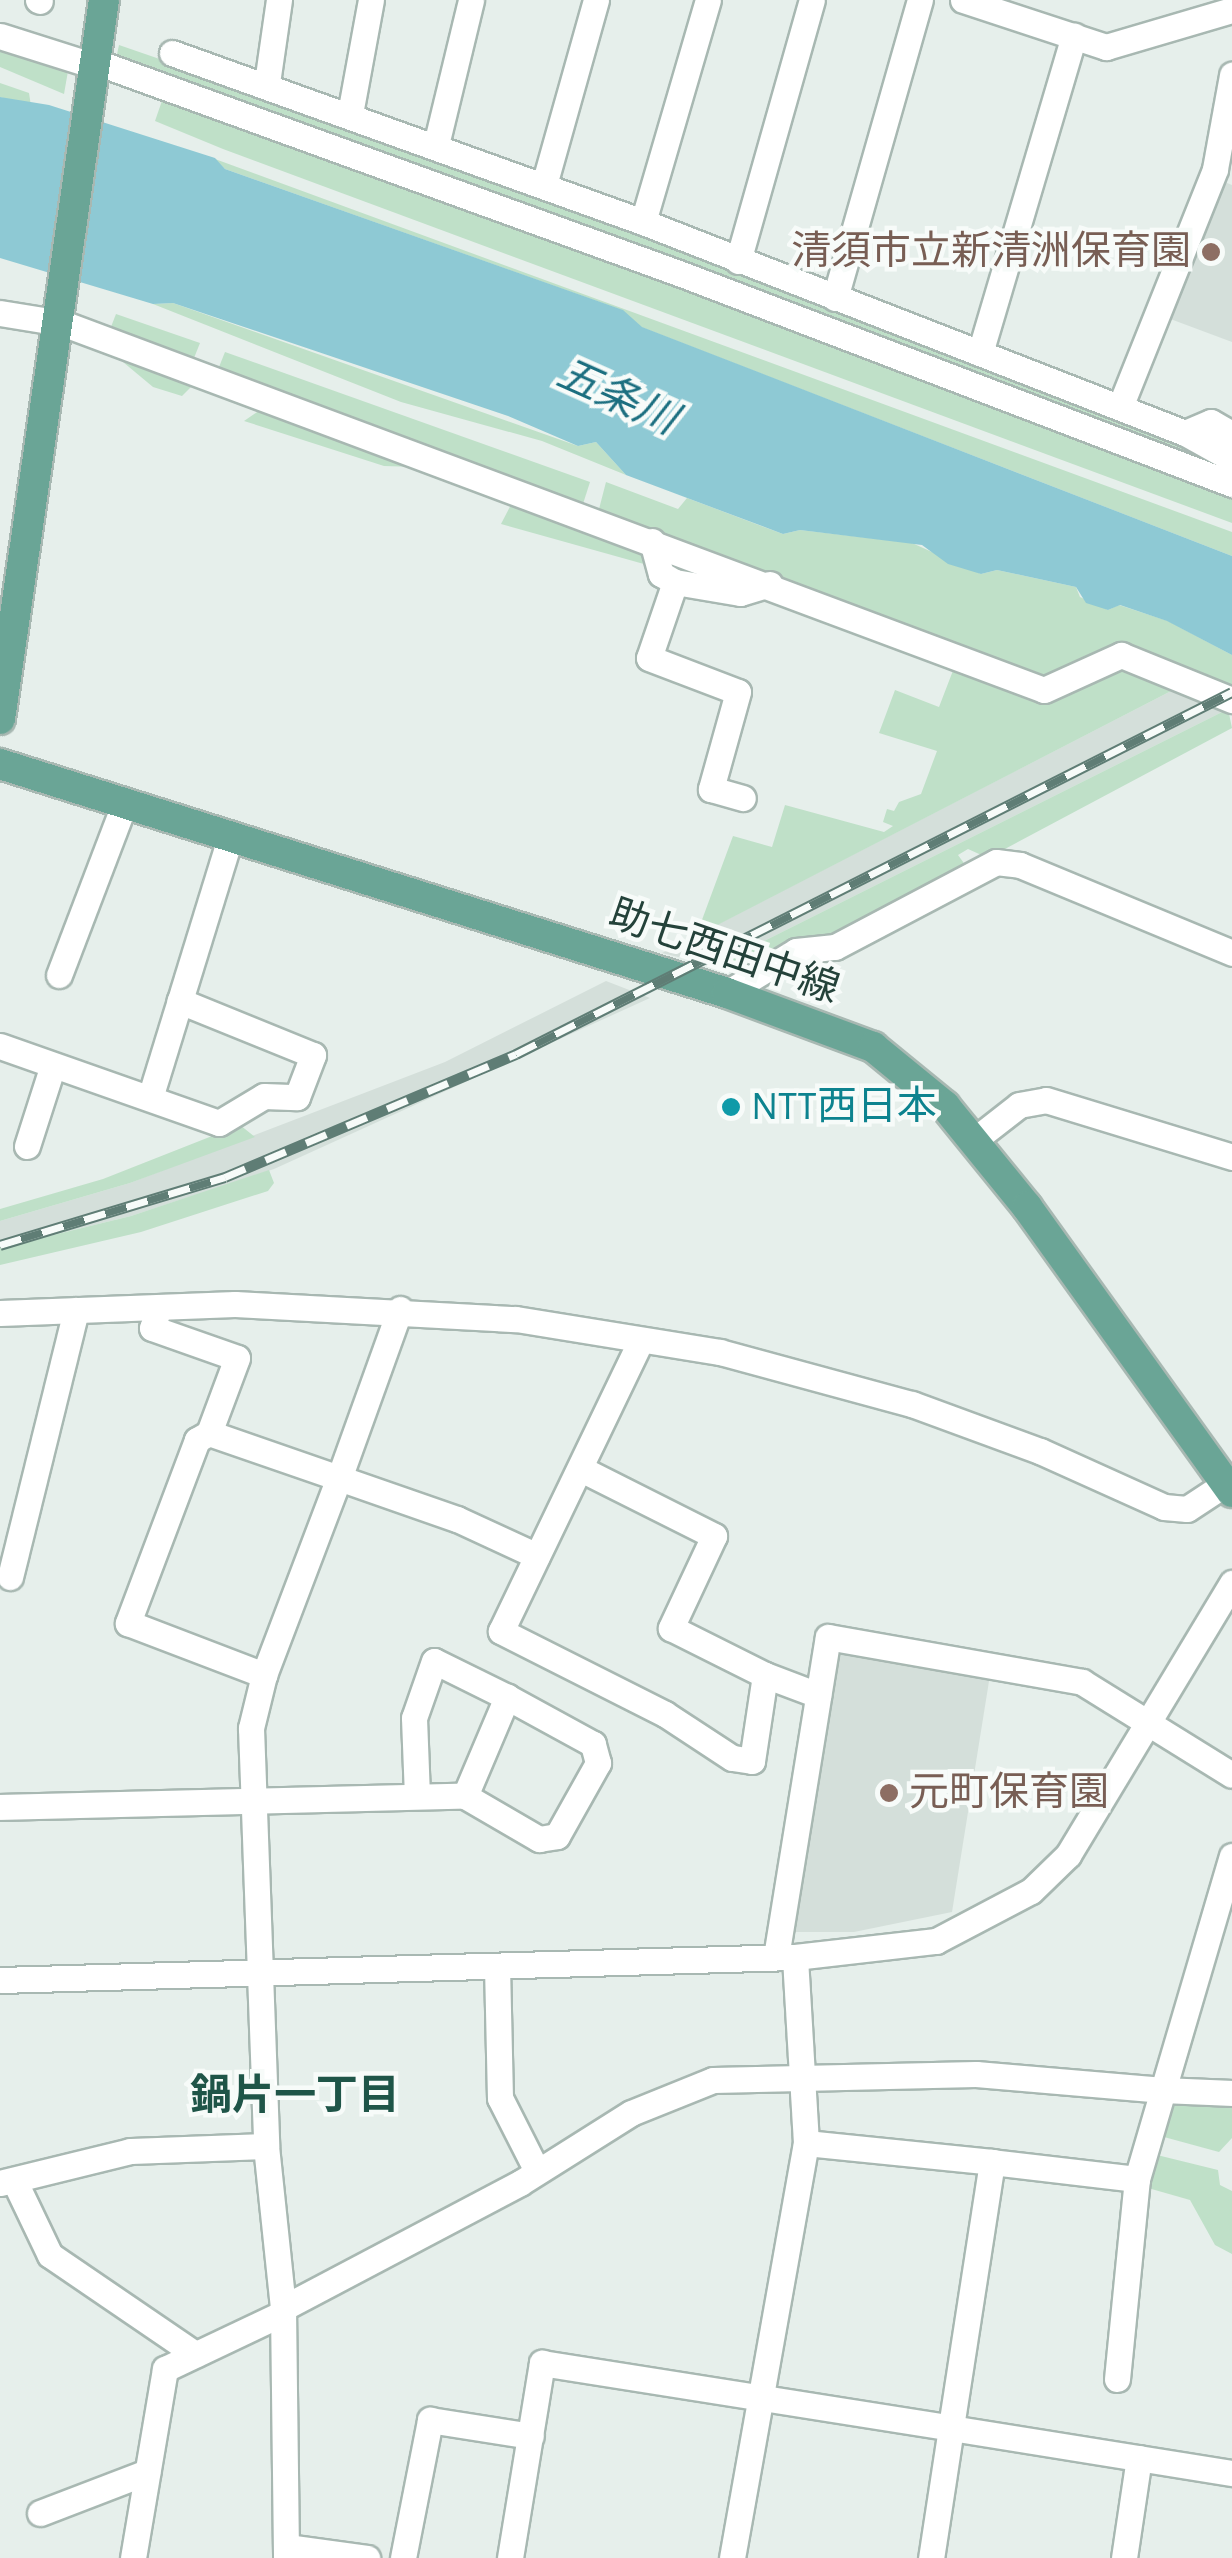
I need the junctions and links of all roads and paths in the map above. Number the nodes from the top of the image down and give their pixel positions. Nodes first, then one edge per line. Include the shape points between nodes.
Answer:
1 (104, 0) edge
2 (280, 0) edge
3 (371, 0) edge
4 (471, 0) edge
5 (596, 0) edge
6 (708, 0) edge
7 (812, 0) edge
8 (920, 0) edge
9 (971, 1) edge
10 (1232, 10) edge
11 (0, 36) edge
12 (1074, 36) junction
13 (172, 53) dead end
14 (95, 68) junction
15 (1232, 75) edge
16 (268, 84) junction
17 (350, 114) junction
18 (436, 145) junction
19 (1223, 172) edge
20 (544, 185) junction
21 (644, 222) junction
22 (738, 261) junction
23 (835, 298) junction
24 (0, 314) edge
25 (63, 316) junction
26 (980, 353) junction
27 (1120, 407) junction
28 (1185, 433) junction
29 (1232, 434) edge
30 (1232, 459) edge
31 (1232, 484) edge
32 (652, 541) junction
33 (675, 582) junction
34 (770, 584) junction
35 (1232, 700) edge
36 (0, 718) edge
37 (0, 764) edge
38 (744, 798) dead end
39 (125, 802) junction
40 (231, 834) junction
41 (1232, 953) edge
42 (59, 976) dead end
43 (727, 993) junction
44 (180, 1002) junction
45 (0, 1046) edge
46 (52, 1068) junction
47 (150, 1098) junction
48 (973, 1141) junction
49 (27, 1146) dead end
50 (1232, 1157) edge
51 (159, 1306) junction
52 (400, 1309) junction
53 (76, 1310) junction
54 (0, 1314) edge
55 (640, 1342) junction
56 (209, 1432) junction
57 (581, 1469) junction
58 (340, 1478) junction
59 (1228, 1488) edge
60 (536, 1556) junction
61 (10, 1578) dead end
62 (1232, 1583) edge
63 (264, 1675) junction
64 (766, 1675) junction
65 (818, 1695) junction
66 (507, 1697) junction
67 (1149, 1723) junction
68 (1232, 1775) edge
69 (416, 1794) junction
70 (465, 1796) junction
71 (254, 1800) junction
72 (0, 1807) edge
73 (1232, 1856) edge
74 (785, 1957) junction
75 (496, 1966) junction
76 (260, 1970) junction
77 (0, 1980) edge
78 (800, 2073) junction
79 (1163, 2090) junction
80 (1232, 2093) edge
81 (806, 2143) junction
82 (266, 2146) junction
83 (992, 2162) junction
84 (536, 2170) junction
85 (1137, 2179) junction
86 (7, 2181) edge
87 (283, 2310) junction
88 (195, 2354) junction
89 (1117, 2380) dead end
90 (759, 2398) junction
91 (952, 2428) junction
92 (530, 2436) junction
93 (1139, 2458) junction
94 (147, 2472) junction
95 (1232, 2474) edge
96 (40, 2512) dead end
97 (287, 2552) edge
98 (133, 2558) edge
99 (366, 2558) edge
100 (403, 2558) edge
101 (510, 2558) edge
102 (732, 2558) edge
103 (931, 2558) edge
104 (1124, 2558) edge

1 - 14 main road
2 - 16 street
3 - 17 street
4 - 18 street
5 - 20 street
6 - 21 street
7 - 22 street
8 - 23 street
9 - 12 street
10 - 12 street via 1106,47
11 - 14 street
12 - 26 street
13 - 16 street
14 - 25 main road
14 - 31 street via 684,275
15 - 19 street
16 - 17 street
17 - 18 street
18 - 20 street
19 - 27 street
20 - 21 street
21 - 22 street
22 - 23 street
23 - 26 street
24 - 25 street
25 - 32 street
25 - 36 main road
26 - 27 street
27 - 28 street
28 - 29 street via 1211,422
28 - 30 street
32 - 33 street via 662,574
32 - 34 street
33 - 34 street via 740,593
33 - 38 street via 649,658 738,692 710,789
34 - 35 street via 1044,690 1121,655
37 - 39 main road, 助七西田中線
39 - 40 main road, 助七西田中線
39 - 42 street
40 - 43 main road, 助七西田中線
40 - 44 street
41 - 43 street via 1020,865 996,862 835,946 796,951
43 - 48 main road, 助七西田中線 via 873,1047 907,1069
44 - 47 street
44 - 47 street via 313,1056 292,1101 264,1096 219,1123
45 - 46 street
46 - 47 street
46 - 49 street
48 - 50 street via 1020,1105 1046,1100
48 - 59 main road, 助七西田中線
51 - 52 street
51 - 53 street
51 - 56 street via 152,1328 237,1358
52 - 55 street via 516,1319
52 - 58 street
53 - 54 street
53 - 61 street
55 - 57 street
55 - 59 street via 720,1352 912,1404 1164,1507 1187,1509
56 - 58 street
56 - 63 street via 197,1440 128,1623
57 - 60 street
57 - 64 street via 714,1536 671,1628
58 - 60 street via 458,1518
58 - 63 street
60 - 64 street via 501,1631 665,1714 732,1758 752,1760
62 - 67 street
63 - 71 street via 251,1728
64 - 65 street
65 - 67 street via 828,1637 1082,1682
65 - 74 street
66 - 69 street via 434,1661 414,1718
66 - 70 street
66 - 70 street via 593,1744 598,1763 557,1836 539,1839
67 - 68 street
67 - 74 street via 1068,1855 1030,1891 936,1942
69 - 70 street
69 - 71 street
71 - 72 street
71 - 76 street
73 - 79 street
74 - 75 street
74 - 78 street
75 - 76 street
75 - 84 street via 500,2098
76 - 77 street
76 - 82 street
78 - 79 street via 976,2074
78 - 81 street
78 - 84 street via 713,2080 631,2113
79 - 80 street
79 - 85 street
81 - 83 street
81 - 90 street
82 - 86 street via 130,2151
82 - 87 street
83 - 85 street
83 - 91 street
84 - 87 street
85 - 89 street
86 - 88 street via 50,2254
87 - 88 street
87 - 97 street
88 - 94 street via 165,2370
90 - 91 street
90 - 92 street via 542,2363
90 - 102 street
91 - 93 street
91 - 103 street
92 - 100 street via 430,2420
92 - 101 street
93 - 95 street
93 - 104 street
94 - 96 street
94 - 98 street
97 - 99 street

